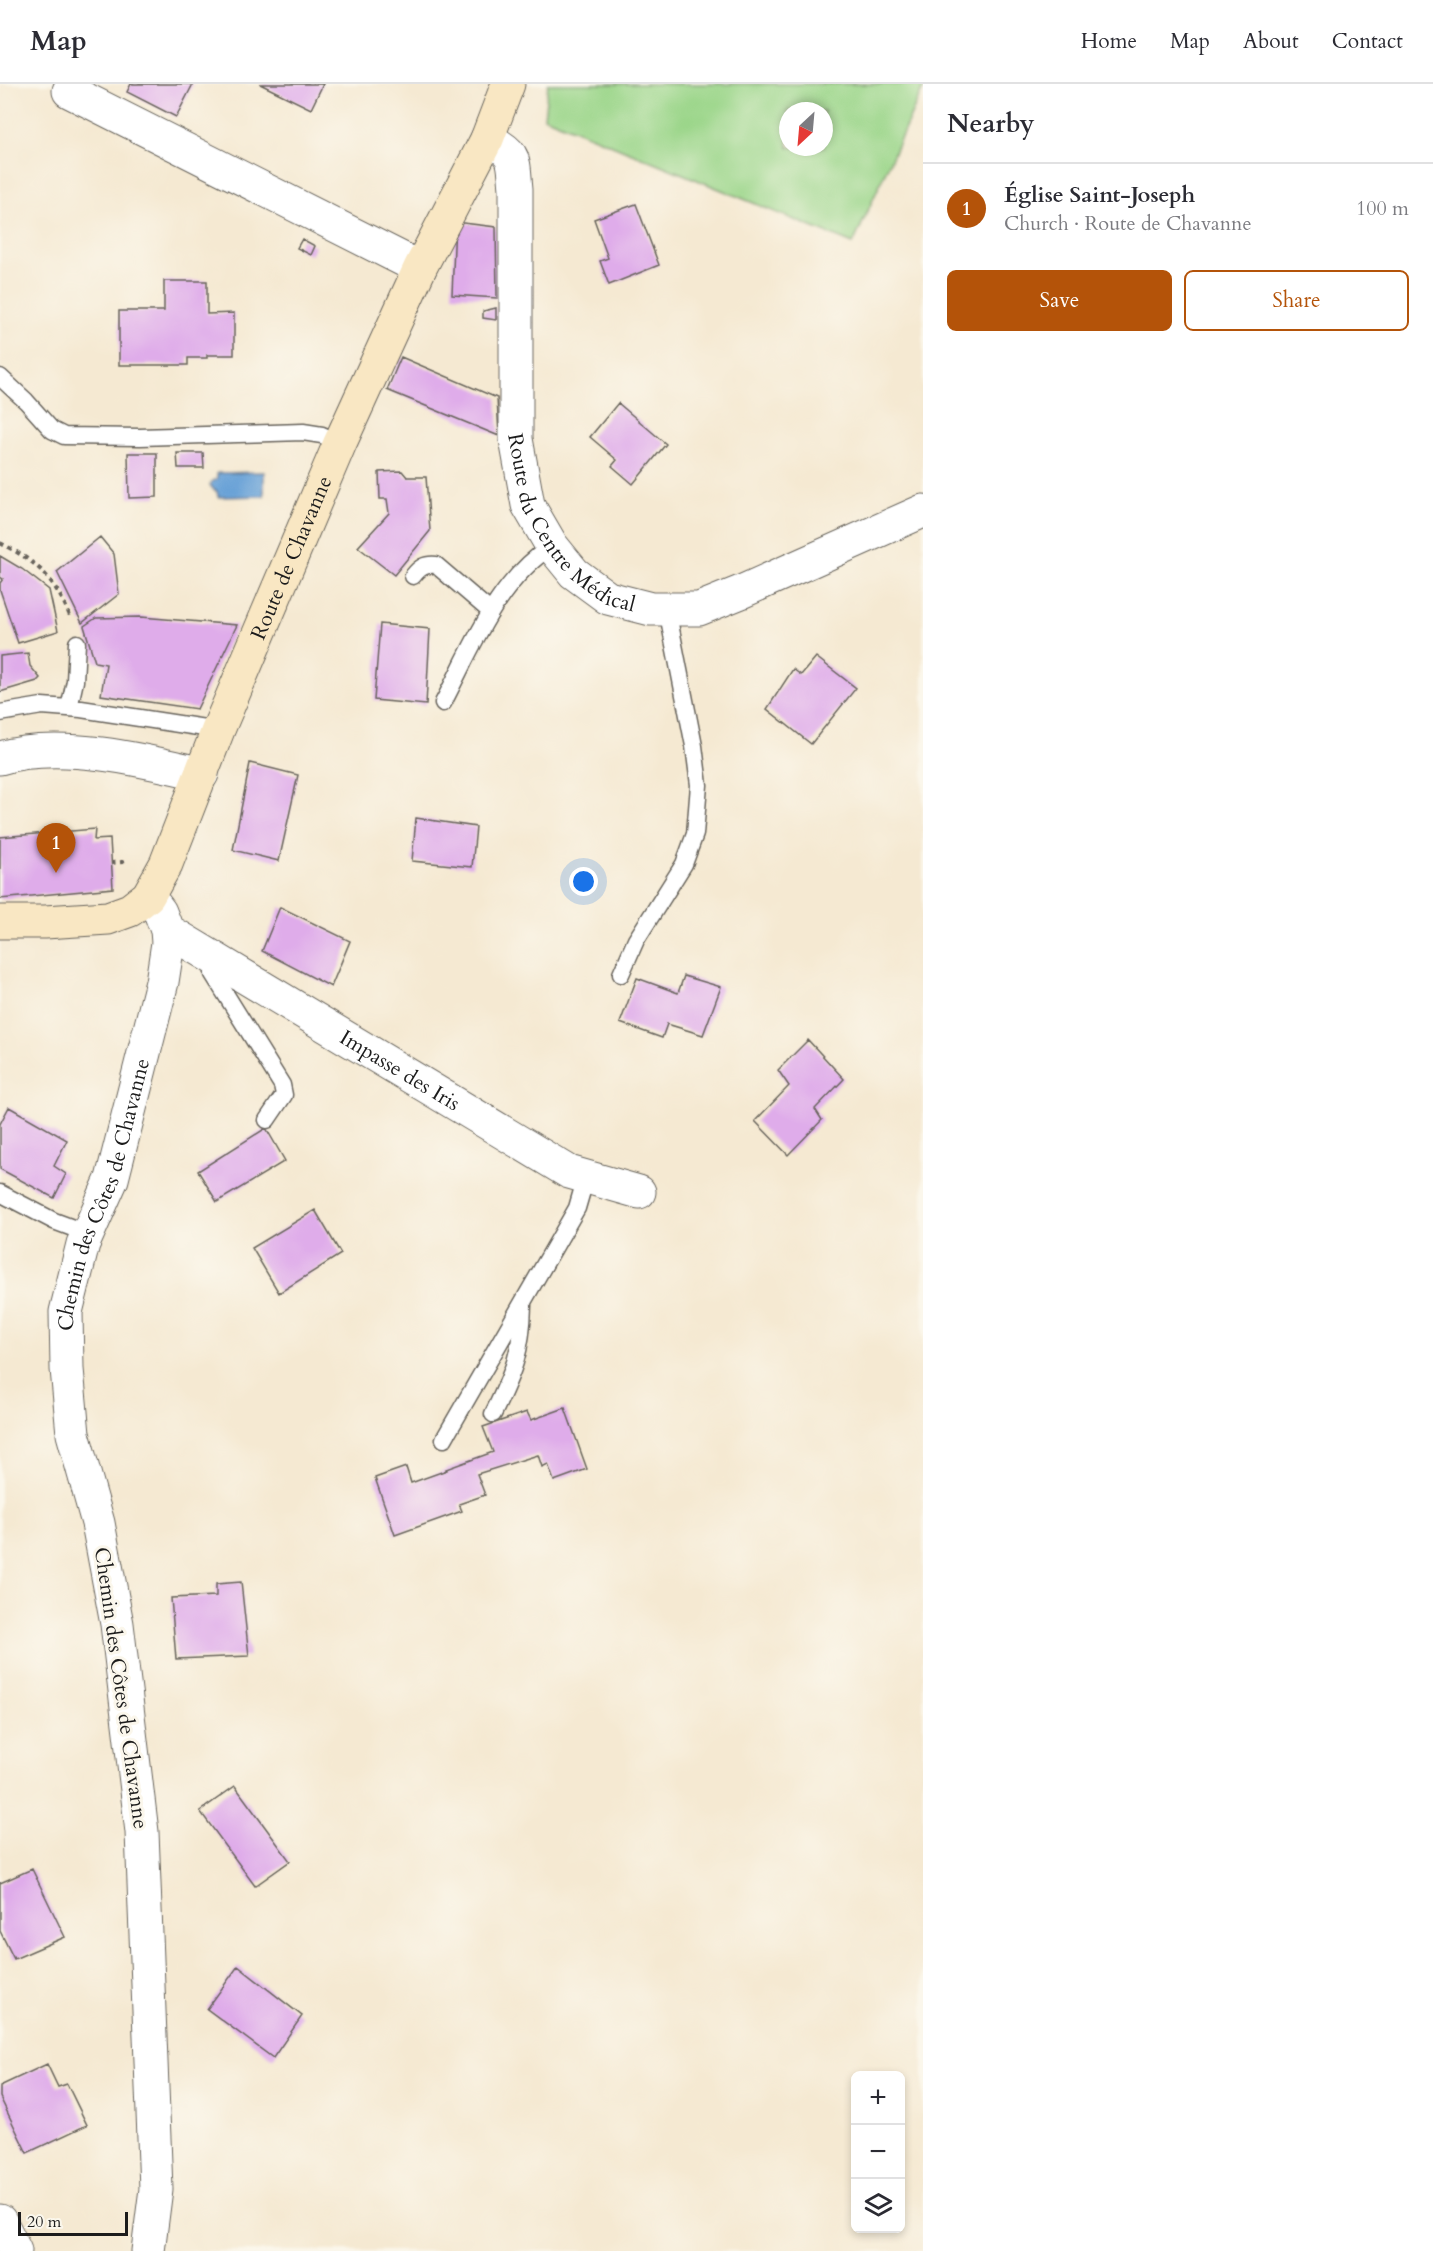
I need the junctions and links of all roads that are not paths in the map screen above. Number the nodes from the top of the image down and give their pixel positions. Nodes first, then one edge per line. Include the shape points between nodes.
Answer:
1 (508, 84) edge
2 (69, 91) dead end
3 (487, 139) junction
4 (420, 268) junction
5 (0, 377) edge
6 (340, 443) junction
7 (923, 511) edge
8 (552, 546) junction
9 (413, 576) dead end
10 (667, 609) junction
11 (491, 612) junction
12 (77, 644) road end
13 (443, 703) dead end
14 (69, 708) junction
15 (0, 713) edge
16 (218, 730) junction
17 (0, 758) edge
18 (202, 774) junction
19 (148, 896) junction
20 (0, 922) edge
21 (167, 930) junction
22 (214, 959) junction
23 (621, 974) dead end
24 (267, 1120) dead end
25 (586, 1177) junction
26 (0, 1192) edge
27 (639, 1192) dead end
28 (89, 1234) junction
29 (523, 1302) junction
30 (492, 1414) dead end
31 (444, 1439) dead end
32 (0, 2221) edge
33 (15, 2251) edge
34 (148, 2251) edge

1 - 3 main road, Route de Chavanne
2 - 4 street
3 - 4 main road, Route de Chavanne
3 - 8 street, Route du Centre Médical via 512,156 516,189 516,439 528,505
4 - 6 main road, Route de Chavanne
5 - 6 lane via 52,430 64,436 303,432
6 - 16 main road, Route de Chavanne
7 - 10 street, Route du Centre Médical via 699,609
8 - 10 street, Route du Centre Médical via 574,573 608,598
8 - 11 lane via 537,555 512,582
9 - 11 lane via 427,564 436,565
10 - 23 lane via 699,785 695,834 684,864 636,940
11 - 13 lane
12 - 14 lane
14 - 15 lane via 42,706
14 - 16 lane
16 - 18 main road, Route de Chavanne
17 - 18 street via 20,752 95,753
18 - 19 main road, Route de Chavanne via 166,864
19 - 20 main road, Route de Chavanne via 130,910 108,918
19 - 21 street, Chemin des Côtes de Chavanne
21 - 22 street, Impasse des Iris
21 - 28 street, Chemin des Côtes de Chavanne via 162,982 115,1167
22 - 24 lane via 213,974 282,1085 284,1095
22 - 25 street, Impasse des Iris via 549,1161
25 - 27 street, Impasse des Iris
25 - 29 lane via 577,1208
26 - 28 lane via 54,1221
28 - 34 street, Chemin des Côtes de Chavanne via 66,1312 67,1369 73,1434 98,1524 117,1624 142,1832 156,2189
29 - 30 lane via 516,1365
29 - 31 lane
32 - 33 street

